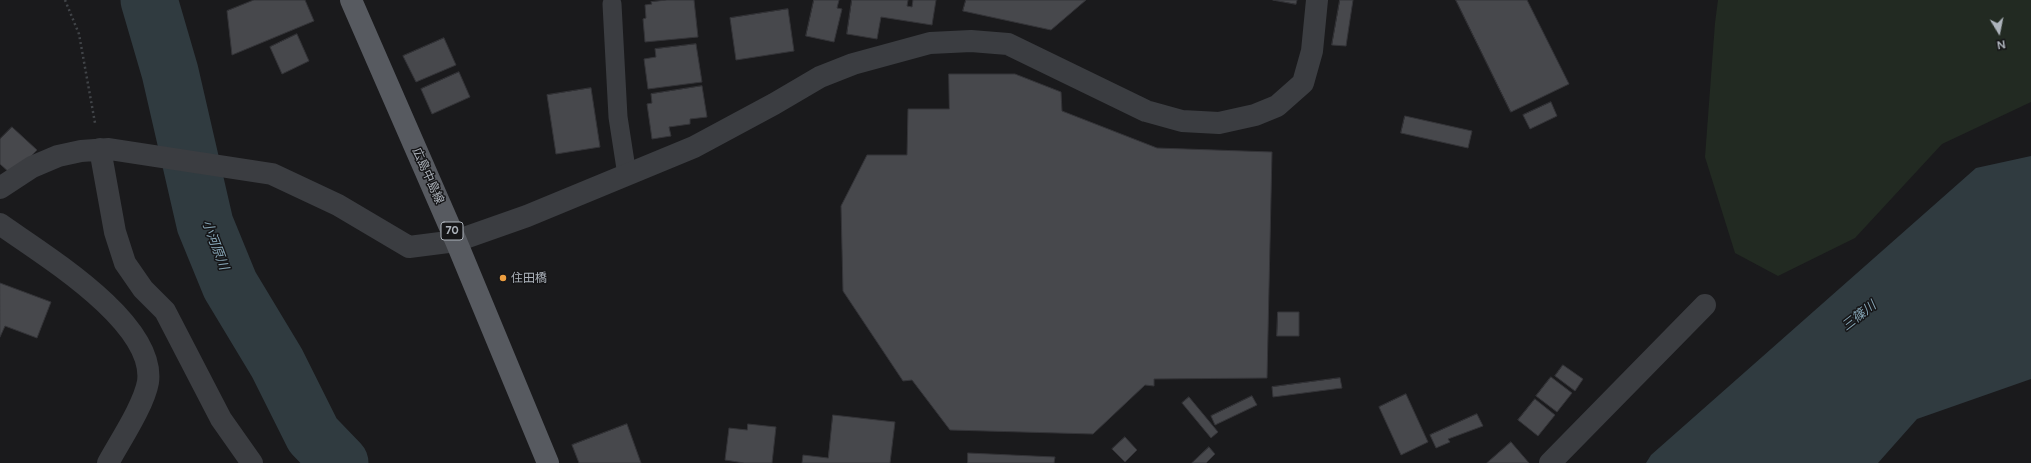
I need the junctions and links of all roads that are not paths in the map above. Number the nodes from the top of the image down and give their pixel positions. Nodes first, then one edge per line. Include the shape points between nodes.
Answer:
1 (351, 0) edge
2 (1317, 0) edge
3 (612, 4) dead end
4 (104, 149) junction
5 (627, 175) junction
6 (0, 188) edge
7 (0, 224) edge
8 (456, 241) junction
9 (1705, 305) dead end
10 (108, 463) edge
11 (252, 463) edge
12 (548, 463) edge
13 (1550, 463) edge

1 - 8 main road, 広島中島線 / 70
2 - 5 street via 1312,51 1303,83 1277,106 1255,115 1218,124 1182,121 1139,108 1008,44 971,41 930,43 872,58 820,77 694,147
3 - 5 lane via 618,117
4 - 6 street via 58,156 32,167
4 - 8 street via 272,174 338,206 409,247
4 - 11 street via 115,232 125,263 143,289 165,311 221,419
5 - 8 street via 527,216
7 - 10 street via 90,290 118,315 138,339 146,359 148,381 140,404
8 - 12 main road, 広島中島線 / 70
9 - 13 street

